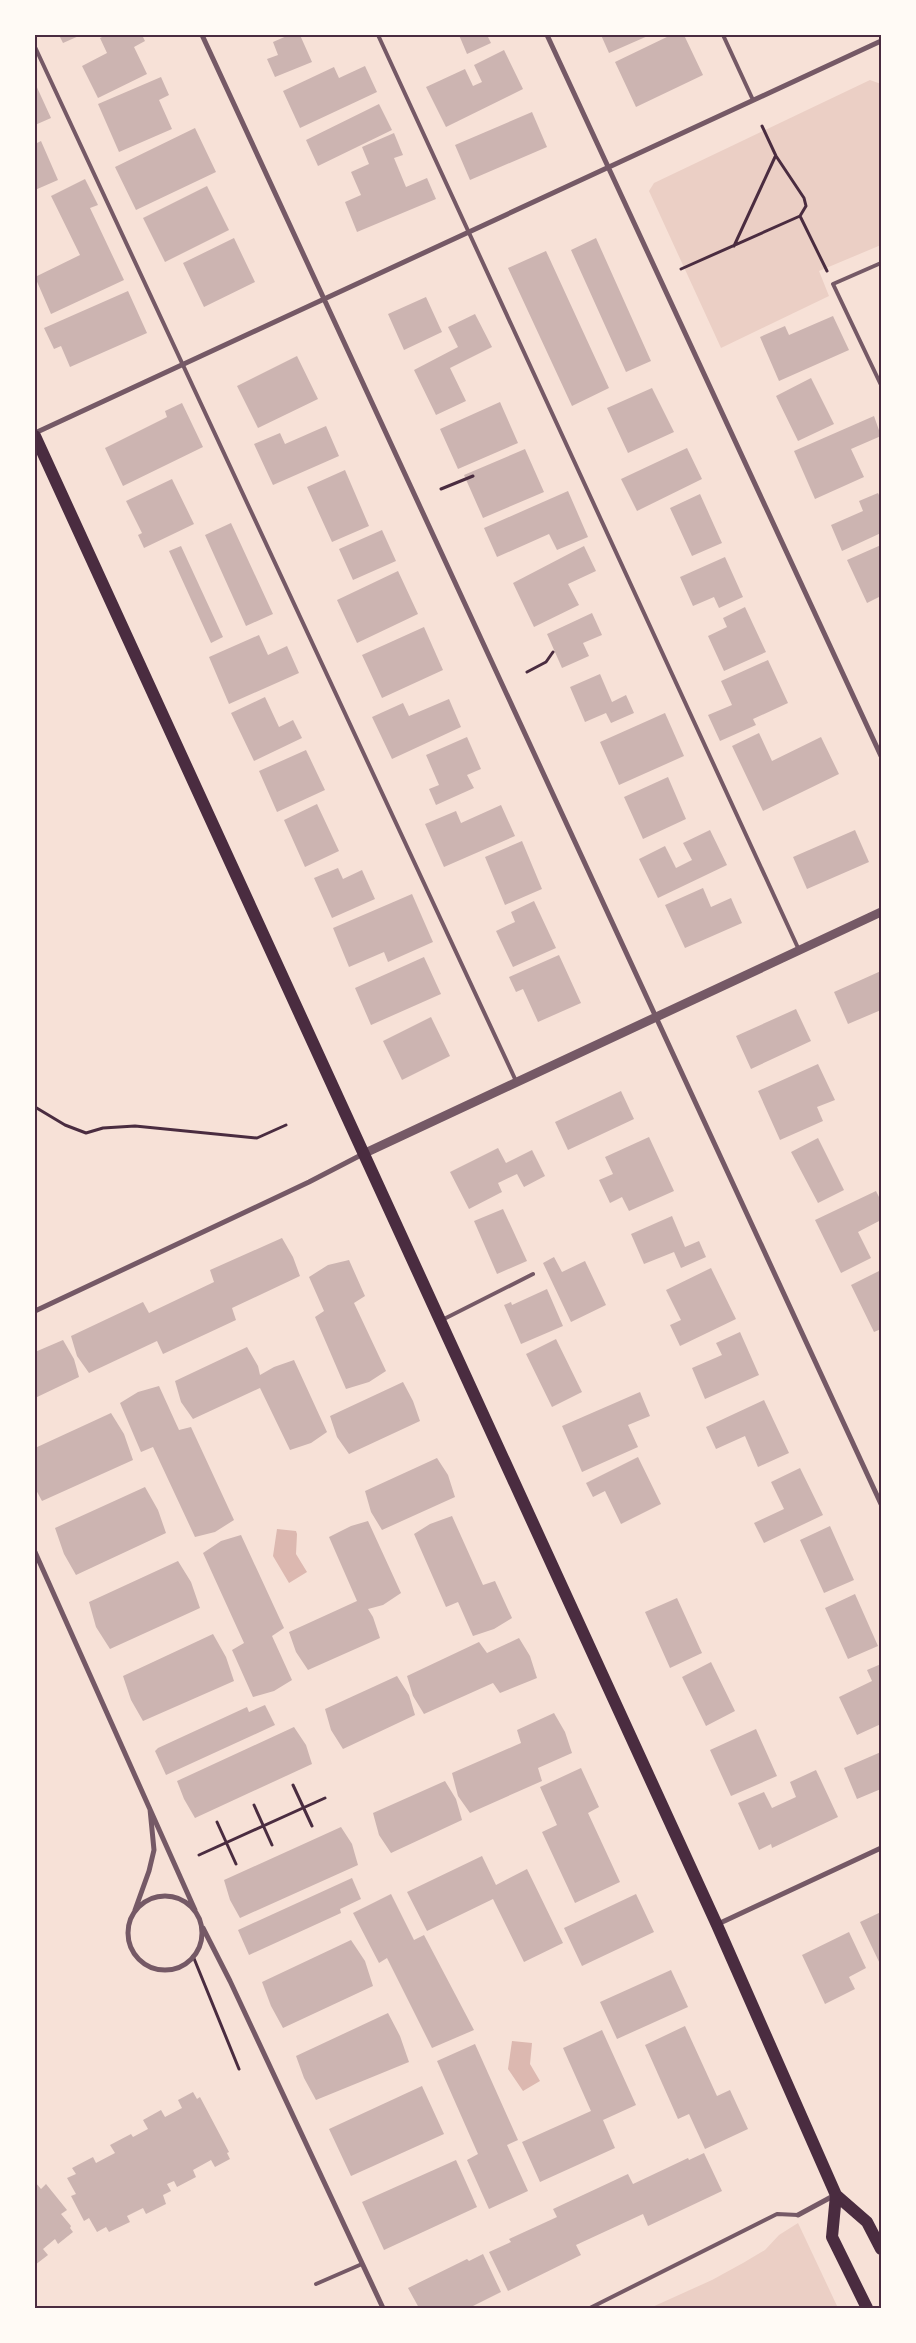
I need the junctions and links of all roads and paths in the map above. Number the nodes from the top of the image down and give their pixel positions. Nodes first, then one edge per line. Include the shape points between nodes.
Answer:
1 (202, 35) edge
2 (378, 35) edge
3 (547, 35) edge
4 (723, 35) edge
5 (881, 41) edge
6 (35, 47) edge
7 (754, 100) junction
8 (762, 126) dead end
9 (776, 156) junction
10 (608, 168) junction
11 (800, 216) junction
12 (469, 232) junction
13 (734, 246) junction
14 (881, 263) edge
15 (681, 269) dead end
16 (833, 284) junction
17 (323, 299) junction
18 (182, 365) junction
19 (881, 385) edge
20 (35, 434) edge
21 (473, 476) dead end
22 (441, 489) dead end
23 (553, 652) dead end
24 (527, 672) dead end
25 (881, 756) edge
26 (881, 912) edge
27 (799, 950) junction
28 (656, 1017) junction
29 (516, 1082) junction
30 (35, 1107) edge
31 (286, 1125) dead end
32 (363, 1154) junction
33 (533, 1274) dead end
34 (35, 1311) edge
35 (440, 1321) junction
36 (881, 1504) edge
37 (35, 1552) edge
38 (294, 1785) dead end
39 (325, 1798) dead end
40 (149, 1804) junction
41 (254, 1805) dead end
42 (304, 1807) junction
43 (217, 1822) dead end
44 (263, 1826) junction
45 (312, 1826) dead end
46 (227, 1843) junction
47 (272, 1845) dead end
48 (881, 1848) edge
49 (199, 1855) dead end
50 (236, 1864) dead end
51 (195, 1910) junction
52 (133, 1913) junction
53 (717, 1925) junction
54 (203, 1928) junction
55 (193, 1956) junction
56 (240, 2069) dead end
57 (836, 2195) junction
58 (798, 2215) joint
59 (881, 2249) edge
60 (362, 2264) junction
61 (316, 2284) dead end
62 (383, 2308) edge
63 (590, 2308) edge
64 (867, 2308) edge

1 - 17 street
2 - 12 lane
3 - 10 street
4 - 7 lane
5 - 7 street
6 - 18 lane
7 - 10 street
8 - 9 path
9 - 11 path via 804,198 806,206
9 - 13 path
10 - 12 street
10 - 25 street
11 - 13 path
11 - 16 path
12 - 17 street
12 - 27 lane
13 - 15 path
14 - 16 lane
16 - 19 lane
17 - 18 street
17 - 28 street
18 - 20 street
18 - 29 lane
20 - 32 main road
21 - 22 path
23 - 24 path via 546,662
26 - 27 street
27 - 28 street
28 - 29 street
28 - 36 street
29 - 32 street
30 - 31 path via 86,1133 103,1128 135,1126 256,1138
32 - 34 street
32 - 35 main road
33 - 35 lane
35 - 53 main road
37 - 40 street
38 - 42 path
39 - 42 path
40 - 51 street
40 - 52 street via 154,1850
41 - 44 path
42 - 44 path
42 - 45 path
43 - 46 path
44 - 46 path
44 - 47 path
46 - 49 path
46 - 50 path
48 - 53 street
51 - 52 street via 174,1897 162,1896 151,1898
51 - 54 street
52 - 55 street via 128,1936 131,1948 148,1966 172,1969 184,1965
53 - 57 main road
54 - 55 street via 200,1945
54 - 60 street
55 - 56 path
57 - 58 street
57 - 59 main road via 867,2222
57 - 64 main road via 832,2237
58 - 63 lane via 777,2214
60 - 61 lane
60 - 62 street

